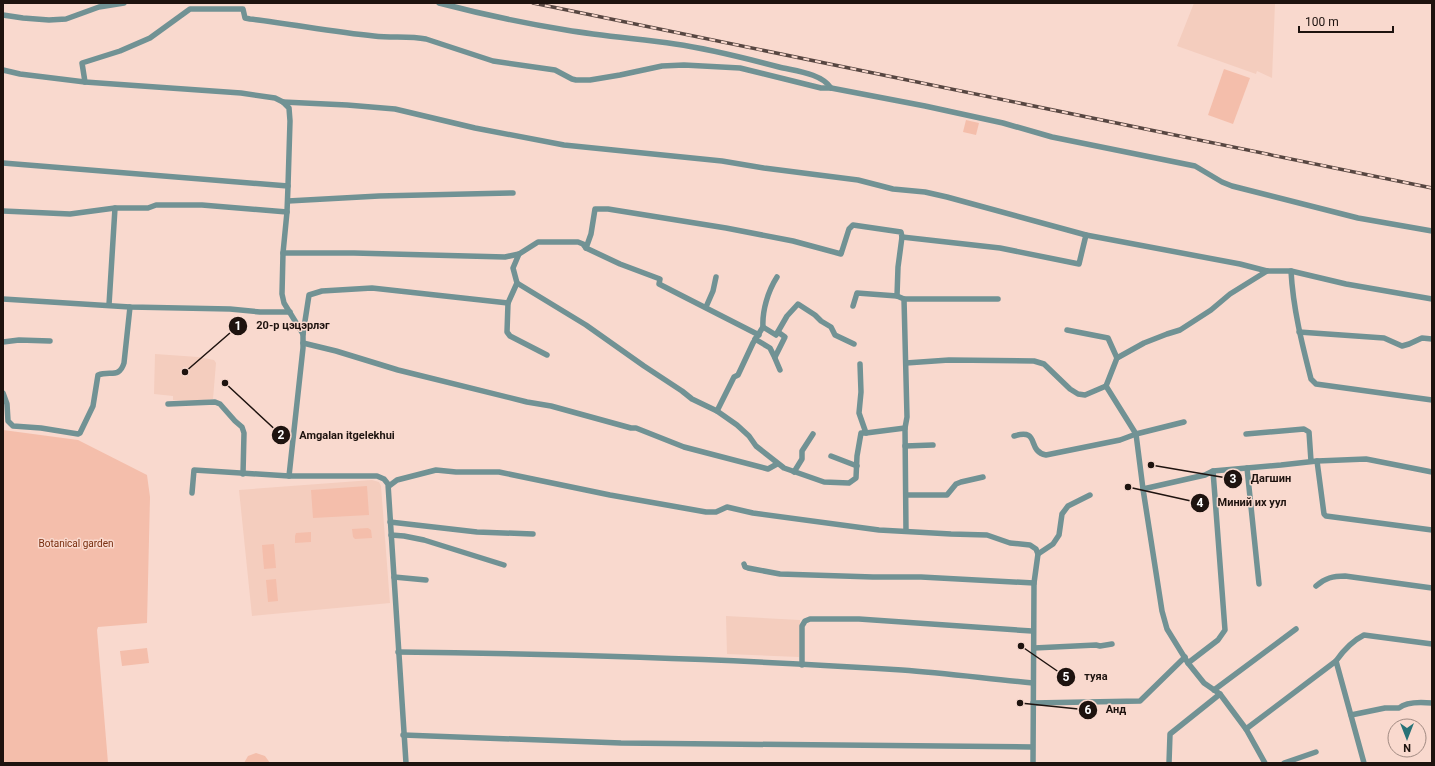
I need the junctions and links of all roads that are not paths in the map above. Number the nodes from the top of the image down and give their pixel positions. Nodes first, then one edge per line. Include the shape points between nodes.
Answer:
1 (124, 3) edge
2 (439, 3) edge
3 (190, 6) edge
4 (3, 15) edge
5 (3, 70) edge
6 (85, 82) junction
7 (831, 88) junction
8 (283, 102) junction
9 (3, 163) edge
10 (288, 186) junction
11 (513, 193) dead end
12 (288, 201) junction
13 (115, 208) junction
14 (3, 211) edge
15 (287, 212) junction
16 (1432, 231) edge
17 (1086, 235) junction
18 (902, 237) junction
19 (586, 248) junction
20 (283, 252) junction
21 (519, 254) junction
22 (1267, 271) junction
23 (1291, 271) junction
24 (716, 277) dead end
25 (777, 277) dead end
26 (517, 283) junction
27 (898, 296) junction
28 (3, 299) edge
29 (904, 299) junction
30 (1432, 299) edge
31 (998, 300) dead end
32 (508, 303) junction
33 (109, 306) junction
34 (853, 306) dead end
35 (130, 307) junction
36 (706, 307) junction
37 (290, 312) junction
38 (763, 327) junction
39 (1067, 330) dead end
40 (778, 332) junction
41 (1299, 332) junction
42 (303, 334) junction
43 (757, 337) junction
44 (1432, 338) edge
45 (50, 340) dead end
46 (3, 342) edge
47 (303, 343) junction
48 (854, 344) dead end
49 (547, 355) dead end
50 (775, 356) junction
51 (1117, 358) junction
52 (906, 363) junction
53 (860, 364) dead end
54 (780, 370) dead end
55 (1106, 386) junction
56 (3, 393) edge
57 (1432, 400) edge
58 (168, 404) dead end
59 (717, 411) junction
60 (1184, 422) dead end
61 (905, 428) junction
62 (866, 433) junction
63 (813, 434) dead end
64 (1136, 434) junction
65 (1246, 434) dead end
66 (1014, 436) dead end
67 (933, 445) dead end
68 (905, 446) junction
69 (831, 456) dead end
70 (1314, 461) junction
71 (777, 464) junction
72 (856, 466) junction
73 (1247, 468) junction
74 (1213, 471) junction
75 (794, 472) junction
76 (1432, 472) edge
77 (244, 474) junction
78 (289, 476) junction
79 (983, 477) dead end
80 (389, 486) junction
81 (1143, 489) junction
82 (192, 493) dead end
83 (1090, 495) dead end
84 (906, 496) junction
85 (390, 522) junction
86 (1432, 530) edge
87 (906, 531) junction
88 (533, 534) dead end
89 (391, 535) junction
90 (1038, 554) junction
91 (744, 564) dead end
92 (504, 565) dead end
93 (394, 577) junction
94 (426, 580) dead end
95 (1034, 583) junction
96 (1259, 584) dead end
97 (1316, 586) dead end
98 (1432, 588) edge
99 (1296, 629) dead end
100 (1032, 631) junction
101 (1112, 644) dead end
102 (1432, 644) edge
103 (1034, 648) junction
104 (398, 652) junction
105 (1185, 657) junction
106 (1336, 661) junction
107 (1188, 663) junction
108 (802, 665) junction
109 (1033, 683) junction
110 (1214, 690) junction
111 (1220, 694) junction
112 (1432, 703) edge
113 (1033, 704) junction
114 (1351, 715) junction
115 (1246, 729) junction
116 (403, 735) junction
117 (1032, 747) junction
118 (1316, 752) dead end
119 (406, 763) edge
120 (1032, 763) edge
121 (1169, 763) edge
122 (1265, 763) edge
123 (1284, 763) edge
124 (1364, 763) edge

1 - 4 street via 99,7 66,19 49,20
2 - 7 street via 476,13 567,30 676,44 743,58 822,79
3 - 6 street via 150,38 82,64
3 - 7 street via 244,9 245,18 250,19 375,36 417,37 493,61 555,70 576,80 590,80 662,66 684,65 732,67 821,88
5 - 6 street
6 - 8 street via 241,93 275,98
7 - 16 street via 925,106 1052,137 1195,166 1232,186 1358,218
8 - 10 street via 290,108
8 - 17 street via 395,109 564,145 712,159 858,180 893,189 940,195
9 - 10 street
10 - 12 street
11 - 12 street
12 - 15 street
13 - 14 street via 70,214
13 - 15 street via 202,205
13 - 33 street
15 - 20 street
17 - 18 street via 1079,264 1000,248
17 - 22 street
18 - 19 street via 901,232 852,225 848,229 841,254 793,241 733,230 595,209
18 - 27 street
19 - 21 street via 578,242 538,242
19 - 36 street via 660,279 659,284
20 - 21 street via 505,257
20 - 37 street via 282,294
21 - 26 street via 513,268
22 - 23 street
22 - 51 street via 1180,330 1166,334
23 - 30 street via 1346,284
23 - 41 street via 1292,298
24 - 36 street
25 - 38 street via 771,285 764,310
26 - 32 street
26 - 59 street via 586,325 692,398
27 - 29 street
27 - 34 street via 858,293
28 - 33 street
29 - 31 street
29 - 52 street
32 - 42 street via 372,288 322,291 309,296
32 - 49 street via 507,332
33 - 35 street
35 - 37 street
35 - 56 street via 122,370 98,375 93,406 80,433 13,426 8,421 7,404
36 - 43 street
37 - 42 street
38 - 40 street via 776,335
38 - 43 street
39 - 51 street via 1108,338
40 - 48 street via 798,304 831,327 835,335
40 - 50 street via 785,337
41 - 44 street via 1384,338 1402,346 1422,338
41 - 57 street via 1311,379 1316,384
42 - 47 street
43 - 50 street
43 - 59 street
45 - 46 street
47 - 71 street via 398,370 636,428 684,447 768,469
47 - 78 street
50 - 54 street
51 - 55 street
52 - 55 street via 1034,360 1044,364 1078,394 1086,395
52 - 61 street
53 - 62 street via 859,413
55 - 64 street
58 - 77 street via 220,404 242,427
59 - 71 street via 737,425
60 - 64 street
61 - 62 street
61 - 68 street
62 - 72 street via 861,433
63 - 75 street via 802,451 802,459
64 - 66 street via 1120,440 1046,454 1037,451 1027,433
64 - 81 street
65 - 70 street via 1307,430 1310,432
67 - 68 street
68 - 84 street
69 - 72 street
70 - 73 street
70 - 76 street via 1366,459
70 - 86 street via 1326,516
71 - 75 street
72 - 75 street via 856,478 849,483 824,482
73 - 74 street
73 - 96 street
74 - 81 street
74 - 107 street via 1225,630 1218,640
77 - 78 street
77 - 82 street via 194,470
78 - 80 street via 377,476 385,480
79 - 84 street via 956,484 947,495
80 - 85 street
80 - 87 street via 397,480 436,470 499,472 687,509 716,512 727,507 852,527
81 - 105 street via 1162,611 1167,629
83 - 90 street via 1068,506 1062,514 1056,540
84 - 87 street
85 - 88 street via 477,532
85 - 89 street
87 - 90 street via 987,535 1010,543 1030,545 1036,548
89 - 92 street via 424,540
89 - 93 street
90 - 95 street
91 - 95 street via 748,568 780,574
93 - 94 street
93 - 104 street
95 - 100 street
97 - 98 street via 1333,576 1345,576
99 - 110 street
100 - 103 street
100 - 108 street via 859,619 810,619 802,626
101 - 103 street
102 - 106 street via 1364,635 1345,649
103 - 109 street
104 - 108 street via 595,656
104 - 116 street
105 - 107 street
105 - 113 street via 1140,701
106 - 114 street
106 - 115 street
107 - 110 street via 1204,683
108 - 109 street via 904,670
109 - 113 street
110 - 111 street
111 - 115 street
111 - 121 street via 1170,734
112 - 114 street via 1412,703 1399,708 1385,708
113 - 117 street
114 - 124 street
115 - 122 street
116 - 117 street via 621,743
116 - 119 street
117 - 120 street
118 - 123 street

